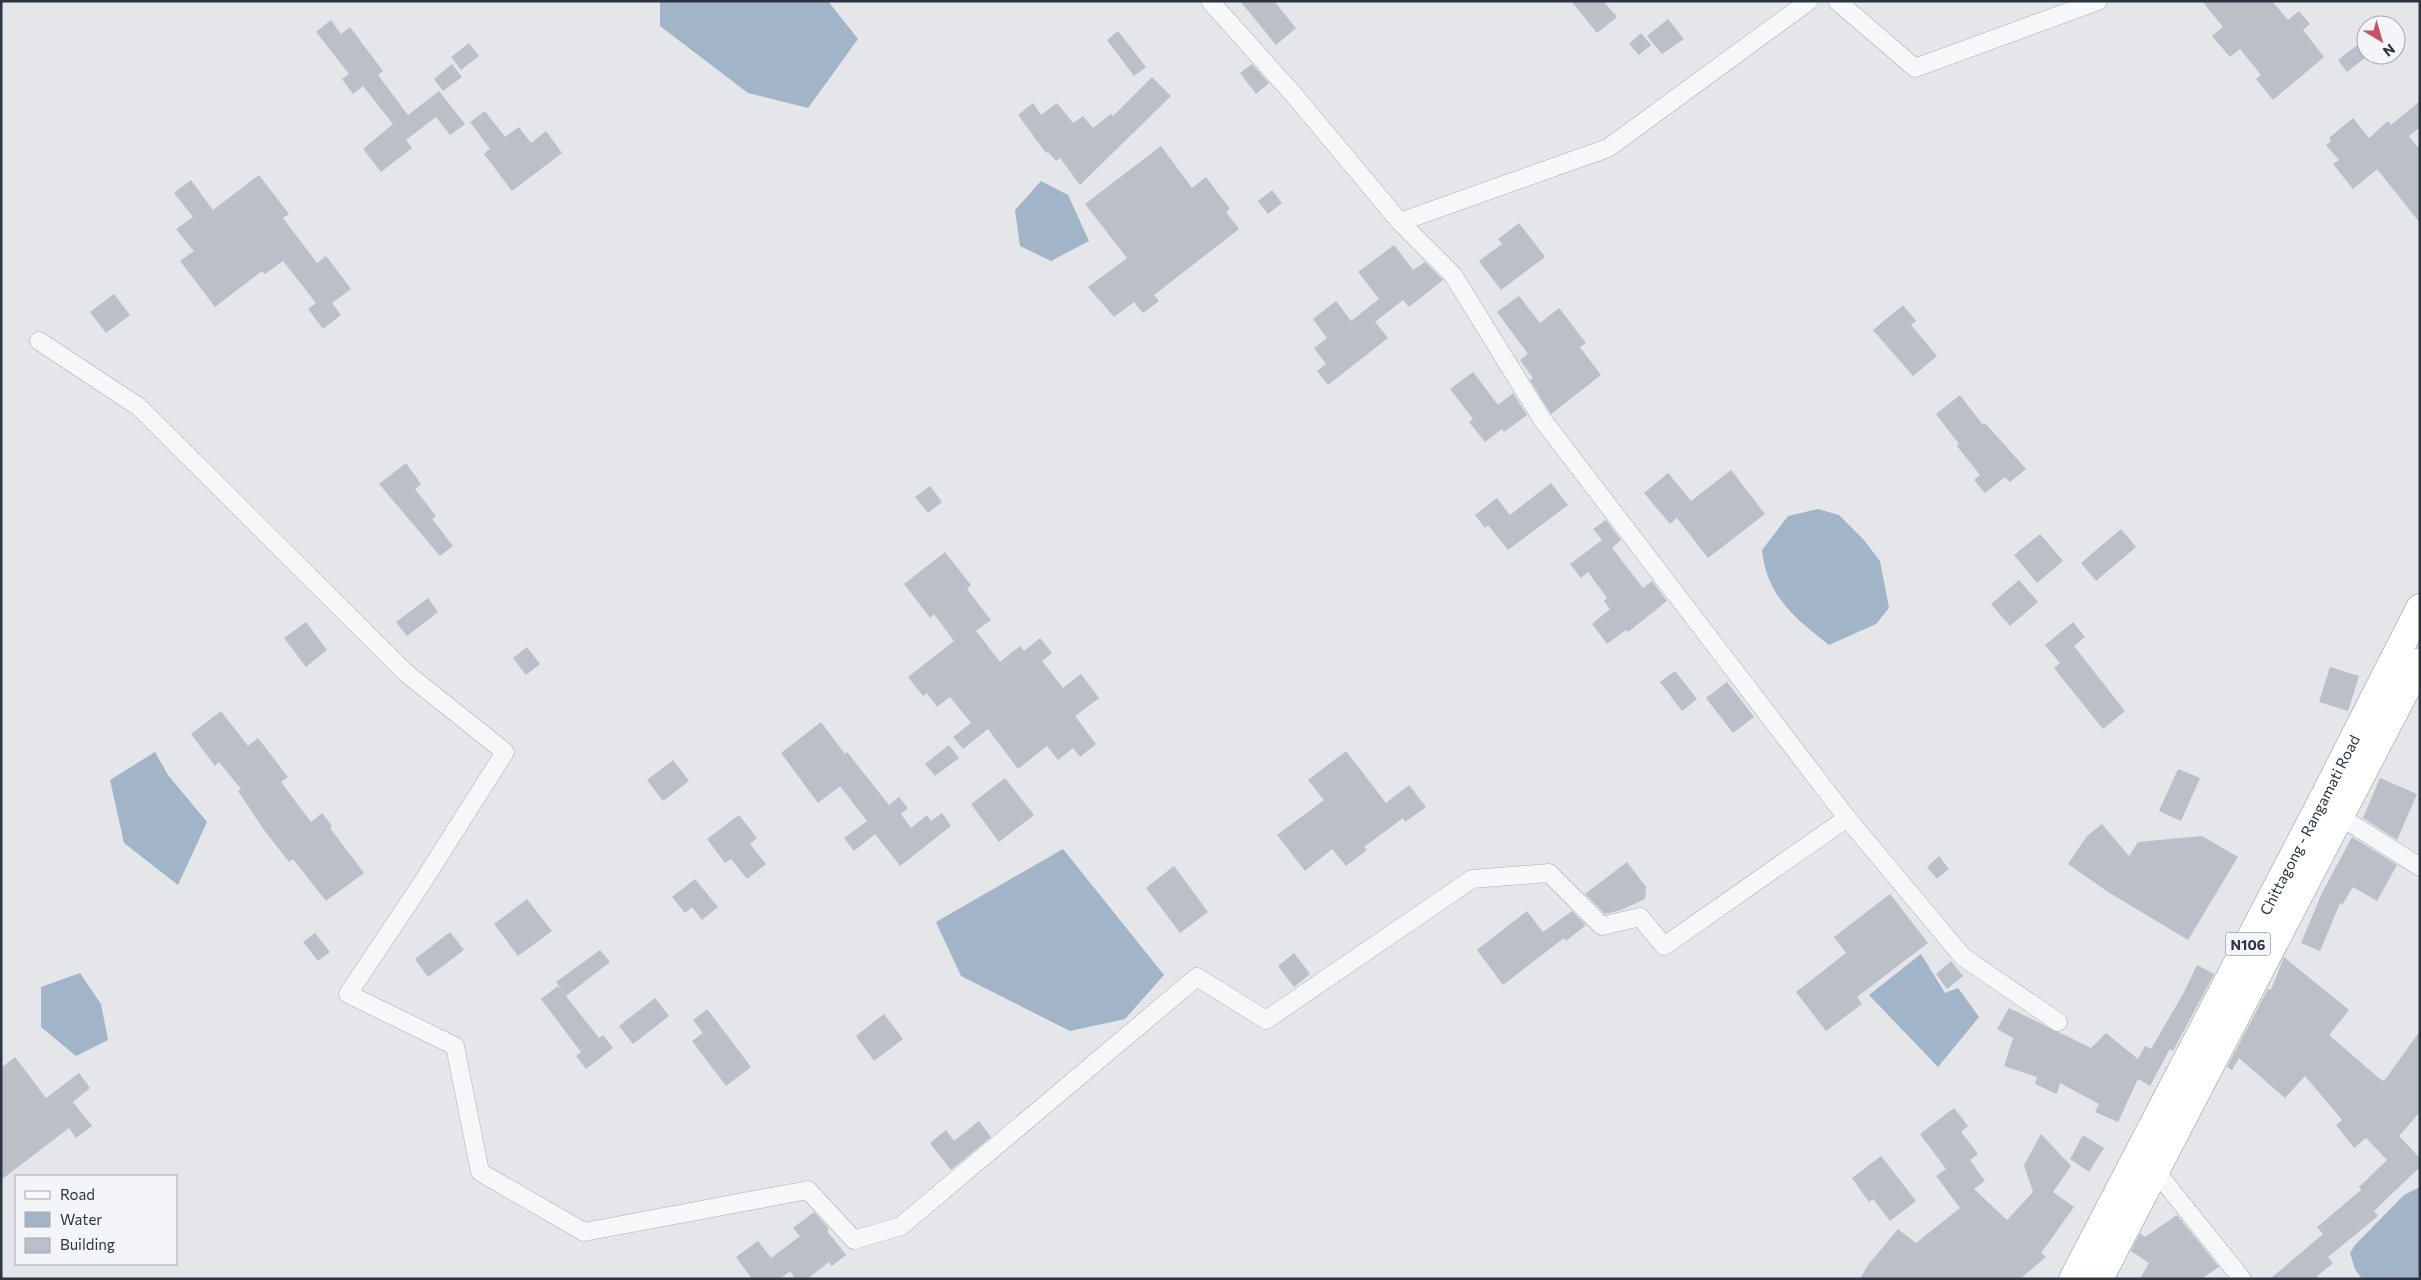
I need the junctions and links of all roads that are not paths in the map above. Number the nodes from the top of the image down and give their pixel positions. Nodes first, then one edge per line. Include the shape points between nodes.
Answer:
1 (1210, 1) edge
2 (1809, 1) edge
3 (1837, 1) edge
4 (2098, 1) edge
5 (1400, 222) junction
6 (38, 341) dead end
7 (2420, 608) edge
8 (2420, 662) edge
9 (2340, 816) junction
10 (1848, 818) junction
11 (2420, 867) edge
12 (2058, 1022) dead end
13 (2155, 1170) junction
14 (2073, 1279) edge
15 (2099, 1279) edge
16 (2242, 1279) edge

1 - 5 street via 1294,94
2 - 5 street via 1608,148
3 - 4 street via 1915,68
5 - 10 street via 1453,275 1542,419
6 - 10 street via 139,407 406,673 505,752 348,994 455,1046 480,1172 584,1232 808,1190 854,1240 901,1226 1197,977 1266,1020 1472,879 1549,873 1602,926 1640,916 1664,946
7 - 14 highway, Chittagong - Rangamati Road / N106
8 - 9 highway
9 - 11 street
9 - 13 highway
10 - 12 street via 1963,957
13 - 15 highway
13 - 16 street

